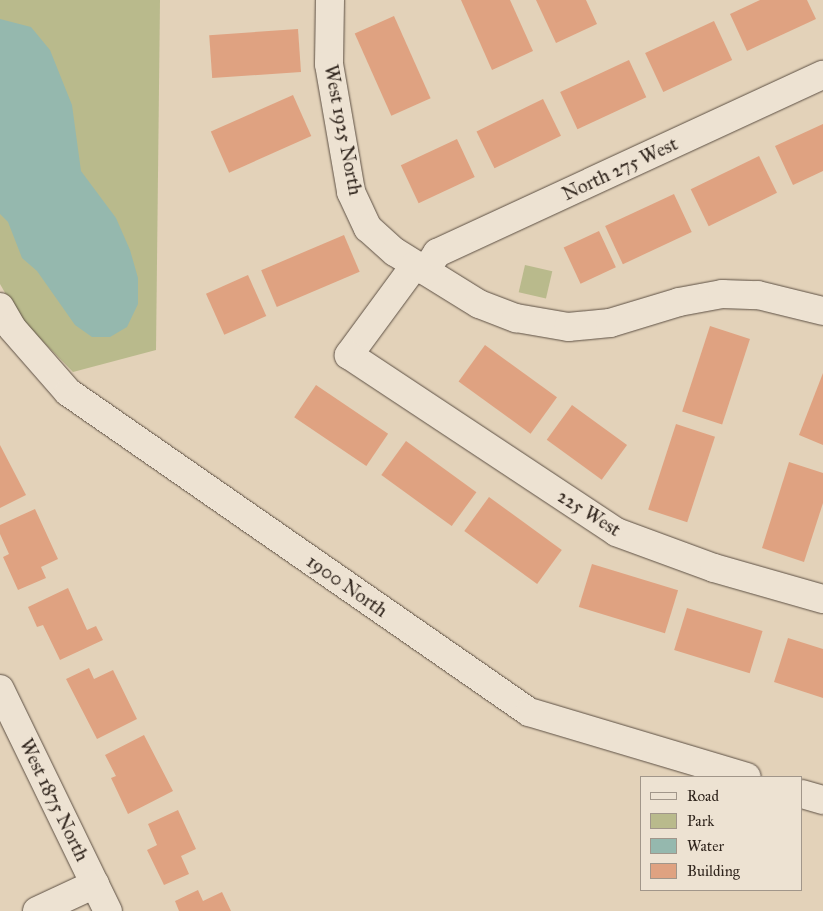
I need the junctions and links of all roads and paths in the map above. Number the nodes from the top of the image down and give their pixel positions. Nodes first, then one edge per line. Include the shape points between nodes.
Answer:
1 (330, 0) edge
2 (823, 76) edge
3 (420, 268) junction
4 (0, 307) edge
5 (823, 311) edge
6 (429, 410) joint
7 (823, 599) edge
8 (0, 689) edge
9 (743, 776) edge
10 (803, 794) edge
11 (823, 800) edge
12 (95, 884) junction
13 (37, 911) edge
14 (108, 911) edge

1 - 3 street, West 1925 North via 329,64 351,192 368,228 395,252
2 - 3 street, North 275 West via 437,253
3 - 5 street, West 1925 North via 479,304 516,318 568,327 610,323 679,302 722,294 758,295
3 - 6 street, North 275 West via 348,355
4 - 9 street, 1900 North via 12,328 68,392 529,712
6 - 7 street, 225 West via 616,532 714,568
8 - 12 street, West 1875 North
10 - 11 street
12 - 13 street
12 - 14 street, West 1875 North

